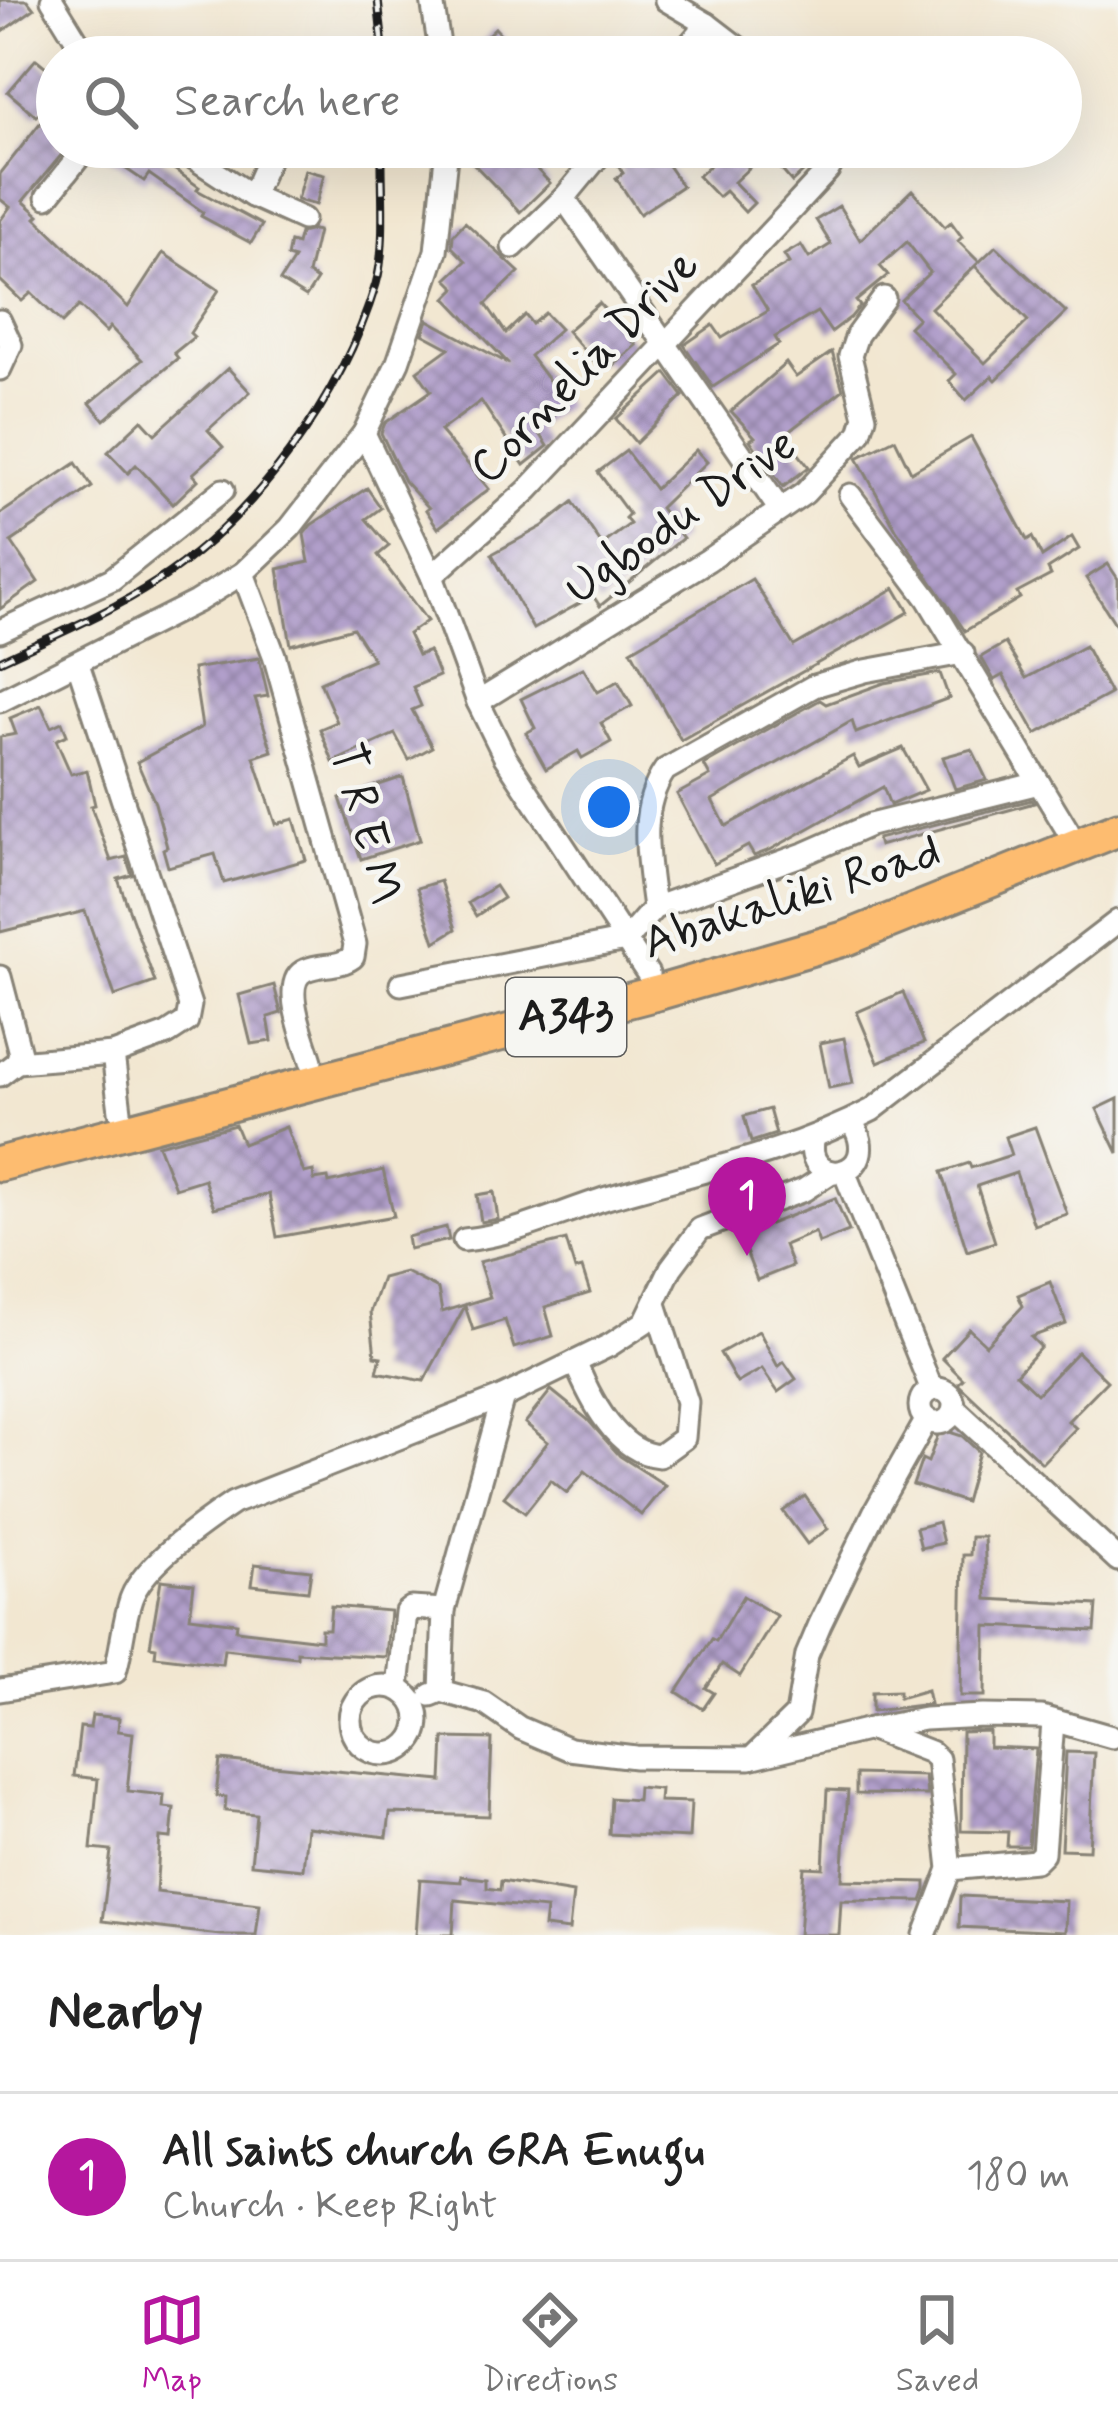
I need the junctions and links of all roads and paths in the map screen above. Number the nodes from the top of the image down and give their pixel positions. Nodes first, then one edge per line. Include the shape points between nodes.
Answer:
1 (52, 0) edge
2 (432, 0) edge
3 (666, 0) edge
4 (706, 24) junction
5 (74, 36) edge
6 (438, 36) edge
7 (697, 36) edge
8 (722, 36) edge
9 (69, 168) edge
10 (209, 168) edge
11 (264, 168) edge
12 (445, 168) edge
13 (588, 168) edge
14 (829, 168) edge
15 (252, 196) junction
16 (46, 197) dead end
17 (564, 198) junction
18 (303, 218) dead end
19 (513, 247) dead end
20 (884, 298) dead end
21 (0, 321) edge
22 (666, 344) junction
23 (0, 369) edge
24 (364, 433) junction
25 (223, 490) dead end
26 (850, 495) dead end
27 (780, 510) junction
28 (243, 573) junction
29 (432, 576) junction
30 (0, 631) edge
31 (963, 653) junction
32 (77, 664) junction
33 (0, 701) edge
34 (478, 702) junction
35 (1040, 783) junction
36 (1118, 807) edge
37 (1118, 829) edge
38 (1068, 831) junction
39 (654, 908) junction
40 (1118, 921) edge
41 (626, 940) junction
42 (648, 974) junction
43 (0, 977) edge
44 (401, 984) dead end
45 (113, 1054) junction
46 (311, 1061) junction
47 (8, 1068) edge
48 (120, 1111) junction
49 (851, 1121) junction
50 (814, 1137) junction
51 (0, 1141) edge
52 (0, 1164) edge
53 (837, 1172) junction
54 (464, 1240) dead end
55 (655, 1304) junction
56 (575, 1362) junction
57 (932, 1390) junction
58 (503, 1397) junction
59 (954, 1408) junction
60 (927, 1419) junction
61 (1118, 1560) edge
62 (444, 1610) junction
63 (0, 1690) edge
64 (441, 1691) junction
65 (797, 1714) junction
66 (1053, 1722) junction
67 (870, 1729) junction
68 (1116, 1738) edge
69 (827, 1739) junction
70 (750, 1758) junction
71 (950, 1869) junction
72 (926, 1935) edge

1 - 5 street
2 - 6 street
3 - 4 street
4 - 7 street
4 - 8 street
9 - 16 street
10 - 15 street
11 - 15 street
12 - 24 street via 422,301
13 - 17 street
14 - 22 street, Cornelia Drive
15 - 18 street
17 - 19 street
17 - 22 street
20 - 27 street, Ugbodu Drive via 850,356 865,417 860,433
21 - 23 street via 11,344
22 - 27 street
22 - 29 street, Cornelia Drive via 528,490
24 - 28 street via 290,528
24 - 29 street
25 - 30 street via 112,580
26 - 31 street
27 - 34 street, Ugbodu Drive
28 - 32 street
28 - 46 street, T R E M via 355,944 343,964 295,979
29 - 34 street
31 - 35 street
31 - 39 street via 814,686 665,770 650,792 647,825
32 - 33 street
32 - 45 street via 190,1005 187,1021 167,1034
34 - 41 street via 524,788
35 - 38 street
35 - 39 street via 870,825
36 - 38 highway, Abakaliki Road / A343
37 - 52 highway, Abakaliki Road / A343 via 847,938
38 - 42 highway, Abakaliki Road / A343 via 867,908
39 - 41 street
40 - 49 street
41 - 42 street
41 - 44 street
42 - 46 highway, Abakaliki Road / A343
43 - 47 street via 20,1053
45 - 47 street
45 - 48 street
46 - 48 highway, Abakaliki Road / A343
48 - 51 highway, Abakaliki Road / A343
49 - 50 street
49 - 53 street via 861,1153
50 - 53 street via 815,1160
50 - 54 street
53 - 55 street via 700,1229
53 - 57 street
55 - 56 street via 632,1333
55 - 56 street via 687,1402 684,1438 673,1449 658,1456 637,1450 602,1414
56 - 58 street
57 - 59 street via 946,1391
57 - 60 street via 920,1403
58 - 62 street
58 - 63 street via 233,1503 144,1577 115,1672
59 - 60 street via 944,1421
59 - 61 street
60 - 65 street via 820,1624
62 - 64 street
62 - 64 street via 406,1612 405,1695
64 - 70 street via 484,1703 569,1749
65 - 69 street
65 - 70 street
66 - 67 street via 982,1716
66 - 68 street
66 - 71 street via 1042,1853 1035,1861
67 - 69 street
67 - 71 street via 938,1760
69 - 70 street
71 - 72 street

